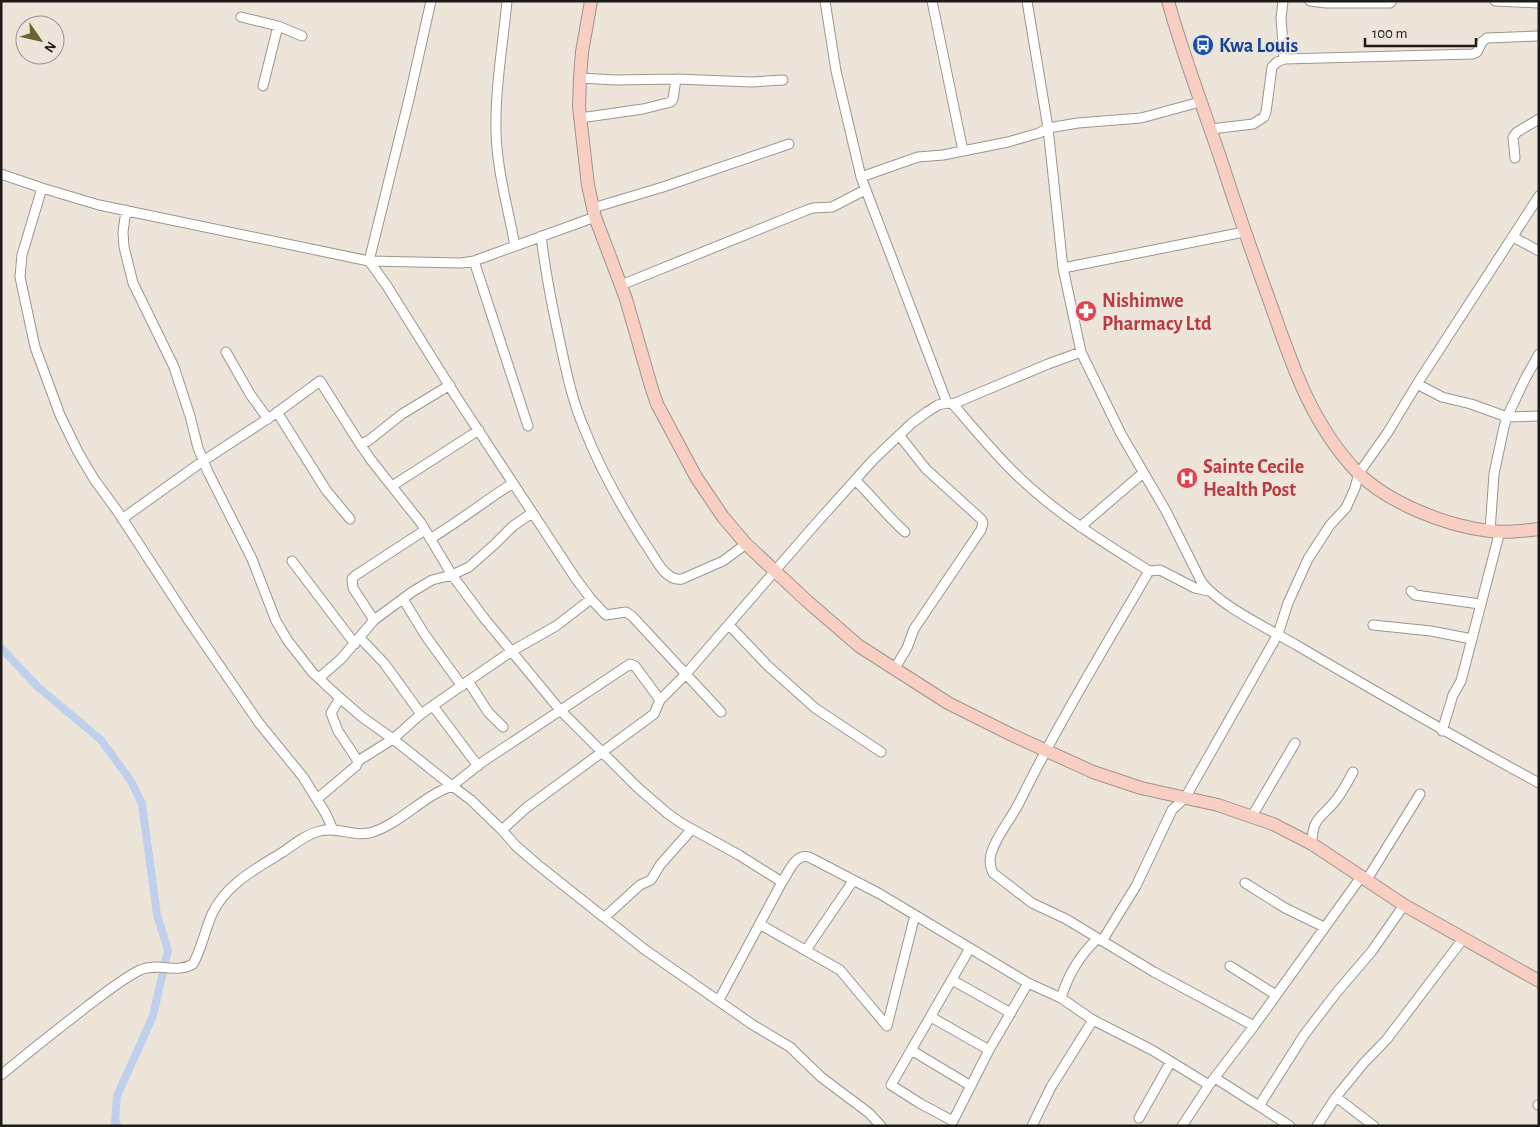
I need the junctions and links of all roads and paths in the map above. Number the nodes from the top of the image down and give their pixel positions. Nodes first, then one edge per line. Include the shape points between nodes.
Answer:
1 (432, 1) edge
2 (507, 1) edge
3 (591, 1) edge
4 (825, 1) edge
5 (932, 1) edge
6 (1027, 1) edge
7 (1168, 1) edge
8 (1283, 1) edge
9 (1310, 1) edge
10 (1392, 1) edge
11 (1495, 1) edge
12 (1539, 3) edge
13 (241, 17) dead end
14 (278, 26) junction
15 (302, 36) dead end
16 (1539, 36) edge
17 (1284, 59) junction
18 (580, 78) junction
19 (676, 79) junction
20 (783, 80) dead end
21 (264, 86) dead end
22 (1200, 102) junction
23 (580, 118) junction
24 (1539, 119) edge
25 (1048, 128) junction
26 (1211, 129) junction
27 (788, 144) dead end
28 (963, 151) junction
29 (1515, 158) dead end
30 (1, 174) edge
31 (860, 177) junction
32 (42, 188) junction
33 (865, 190) junction
34 (1539, 196) edge
35 (126, 210) junction
36 (594, 213) junction
37 (1244, 232) junction
38 (542, 236) junction
39 (1514, 237) junction
40 (515, 246) junction
41 (1539, 251) edge
42 (474, 261) junction
43 (369, 262) junction
44 (1063, 268) junction
45 (621, 285) junction
46 (226, 352) dead end
47 (1081, 352) junction
48 (1539, 354) edge
49 (1417, 384) junction
50 (450, 385) junction
51 (950, 403) junction
52 (277, 412) junction
53 (1507, 416) junction
54 (1539, 416) edge
55 (268, 418) junction
56 (528, 426) dead end
57 (479, 430) junction
58 (899, 435) junction
59 (360, 444) junction
60 (203, 461) junction
61 (1143, 473) junction
62 (1358, 473) junction
63 (855, 480) junction
64 (512, 483) junction
65 (392, 486) junction
66 (532, 513) junction
67 (122, 519) junction
68 (350, 519) dead end
69 (1080, 527) junction
70 (425, 530) junction
71 (1539, 530) edge
72 (1495, 531) junction
73 (905, 532) dead end
74 (430, 539) junction
75 (746, 544) junction
76 (292, 561) dead end
77 (776, 571) junction
78 (1149, 571) junction
79 (452, 575) junction
80 (1208, 591) junction
81 (1411, 591) dead end
82 (403, 599) junction
83 (591, 599) junction
84 (1480, 604) junction
85 (374, 620) junction
86 (729, 625) junction
87 (1373, 625) dead end
88 (1278, 634) junction
89 (1472, 639) junction
90 (357, 641) junction
91 (512, 651) junction
92 (895, 668) junction
93 (685, 676) junction
94 (319, 678) junction
95 (465, 684) junction
96 (340, 698) junction
97 (660, 700) junction
98 (433, 706) junction
99 (560, 710) junction
100 (720, 712) dead end
101 (421, 714) junction
102 (503, 727) dead end
103 (1442, 731) junction
104 (393, 739) junction
105 (1295, 744) dead end
106 (1046, 749) junction
107 (602, 752) junction
108 (881, 752) dead end
109 (358, 761) junction
110 (478, 766) junction
111 (1353, 772) dead end
112 (1539, 784) edge
113 (452, 786) junction
114 (1420, 794) dead end
115 (317, 798) junction
116 (1185, 798) junction
117 (1252, 816) junction
118 (692, 829) junction
119 (333, 830) junction
120 (502, 830) junction
121 (1312, 844) junction
122 (1364, 879) junction
123 (853, 881) junction
124 (782, 882) junction
125 (1246, 882) dead end
126 (1404, 905) junction
127 (914, 915) junction
128 (605, 918) junction
129 (761, 925) junction
130 (1324, 928) junction
131 (1463, 938) junction
132 (1100, 940) junction
133 (970, 948) junction
134 (806, 950) junction
135 (1230, 966) dead end
136 (952, 980) junction
137 (1028, 983) junction
138 (1539, 983) edge
139 (1276, 995) junction
140 (1061, 998) junction
141 (720, 1000) junction
142 (1011, 1013) junction
143 (931, 1017) junction
144 (1093, 1020) junction
145 (1254, 1026) junction
146 (911, 1050) junction
147 (989, 1050) junction
148 (1170, 1063) junction
149 (1, 1075) edge
150 (1212, 1082) junction
151 (971, 1086) junction
152 (1336, 1097) junction
153 (1259, 1106) junction
154 (1139, 1118) dead end
155 (880, 1126) edge
156 (1032, 1126) edge
157 (1182, 1126) edge
158 (1290, 1126) edge
159 (1317, 1126) edge
160 (1374, 1126) edge

1 - 43 street
2 - 40 street via 496,133
3 - 18 main road
4 - 31 street via 836,71
5 - 28 street
6 - 25 street
7 - 22 main road
8 - 17 street
9 - 10 street via 1326,4
11 - 12 street
13 - 14 street
14 - 15 street
14 - 21 street
16 - 17 street via 1487,38 1474,54
17 - 26 street via 1272,67 1264,117 1253,124
18 - 19 street
18 - 23 main road
19 - 20 street
19 - 23 street via 670,102
22 - 25 street via 1141,118 1078,122
22 - 26 main road
23 - 36 main road
24 - 29 street via 1513,137
25 - 28 street via 1040,134
25 - 44 street
26 - 37 main road
27 - 36 street
28 - 31 street via 918,157
30 - 32 street
31 - 33 street
32 - 35 street via 99,206
32 - 67 street via 20,268 22,292 35,347 60,416 78,452
33 - 45 street via 832,207 807,210
33 - 51 street
34 - 39 street
35 - 43 street
35 - 60 street via 124,240 130,270 141,301 174,367
36 - 38 street
36 - 45 main road
37 - 44 street
37 - 62 main road via 1293,366 1314,413
38 - 40 street
38 - 75 street via 554,317 584,429 614,493 657,561 668,576 682,579 723,561
39 - 41 street
39 - 49 street
40 - 42 street
42 - 43 street
42 - 56 street
43 - 50 street
44 - 47 street
45 - 75 main road via 650,386 666,423 696,477
46 - 55 street
47 - 51 street
47 - 61 street
48 - 53 street
49 - 53 street via 1442,397
49 - 62 street
50 - 57 street
50 - 59 street
51 - 58 street via 938,405
51 - 69 street via 1022,481
52 - 55 street
52 - 59 street via 320,381
52 - 68 street via 326,490
53 - 54 street
53 - 72 street via 1494,474
55 - 60 street
57 - 64 street
57 - 65 street
58 - 63 street
58 - 92 street via 926,469 983,523 914,629
59 - 65 street
60 - 67 street
60 - 94 street via 252,559 276,621
61 - 69 street
61 - 80 street
62 - 72 main road via 1404,504 1429,516 1452,524
62 - 88 street via 1346,508 1308,559 1288,602
63 - 73 street
63 - 77 street
64 - 66 street
64 - 74 street
65 - 70 street
66 - 79 street via 469,567
66 - 83 street
67 - 115 street via 259,723
69 - 78 street
70 - 74 street
70 - 85 street via 356,574 352,580 353,588
71 - 72 main road
72 - 84 street
74 - 79 street
75 - 77 main road
76 - 90 street
77 - 86 street
77 - 92 main road via 848,637
78 - 80 street via 1160,570
78 - 106 street
79 - 82 street via 432,580
79 - 91 street
80 - 88 street
81 - 84 street via 1415,595
82 - 85 street
82 - 95 street via 430,642
83 - 91 street via 556,626
83 - 93 street via 606,615 629,614
84 - 89 street
85 - 90 street
86 - 93 street
86 - 108 street via 815,708
87 - 89 street
88 - 103 street
88 - 116 street
89 - 103 street via 1461,681 1453,695
90 - 94 street
90 - 101 street via 384,664
91 - 95 street
91 - 99 street
92 - 106 main road via 948,702
93 - 97 street
93 - 100 street
94 - 96 street
95 - 98 street
95 - 102 street
96 - 104 street
96 - 109 street via 331,713 334,724
97 - 99 street via 635,666 630,664
97 - 107 street via 654,714
98 - 101 street
98 - 110 street
99 - 107 street
99 - 110 street
101 - 104 street
103 - 112 street
104 - 109 street
104 - 113 street
105 - 117 street
106 - 116 main road via 1093,772
106 - 132 street via 993,848 990,866 993,873 1032,903
107 - 118 street via 653,802
107 - 120 street via 526,808
109 - 115 street
110 - 113 street
111 - 121 street via 1337,799 1317,819
113 - 119 street via 371,833
113 - 120 street
114 - 122 street
115 - 119 street
116 - 117 main road
116 - 132 street via 1172,810 1136,886
117 - 121 main road
118 - 124 street
118 - 128 street via 651,880 640,885
119 - 149 street via 317,832 300,840 231,888 212,914 192,964 140,970 111,988
120 - 128 street via 538,865
121 - 122 main road
122 - 126 main road
122 - 130 street
123 - 124 street via 804,855 798,858
123 - 127 street
123 - 134 street
124 - 129 street
125 - 130 street
126 - 131 main road
126 - 153 street via 1372,951 1304,1035
127 - 133 street
127 - 134 street via 887,1026 840,970
128 - 141 street via 668,966
129 - 134 street
129 - 141 street
130 - 139 street
131 - 138 main road
131 - 152 street via 1395,1028
132 - 140 street via 1076,964
132 - 145 street
133 - 136 street
133 - 137 street
135 - 139 street
136 - 142 street
136 - 143 street
137 - 140 street
137 - 142 street
139 - 145 street
140 - 144 street
141 - 155 street via 790,1047 821,1077 870,1113
142 - 147 street
143 - 146 street
143 - 147 street
144 - 148 street via 1152,1050
144 - 156 street via 1051,1087
145 - 150 street
146 - 151 street
146 - 151 street via 891,1085 921,1104 953,1121
147 - 151 street
148 - 150 street
148 - 154 street
150 - 153 street
150 - 157 street
152 - 159 street
152 - 160 street
153 - 158 street

